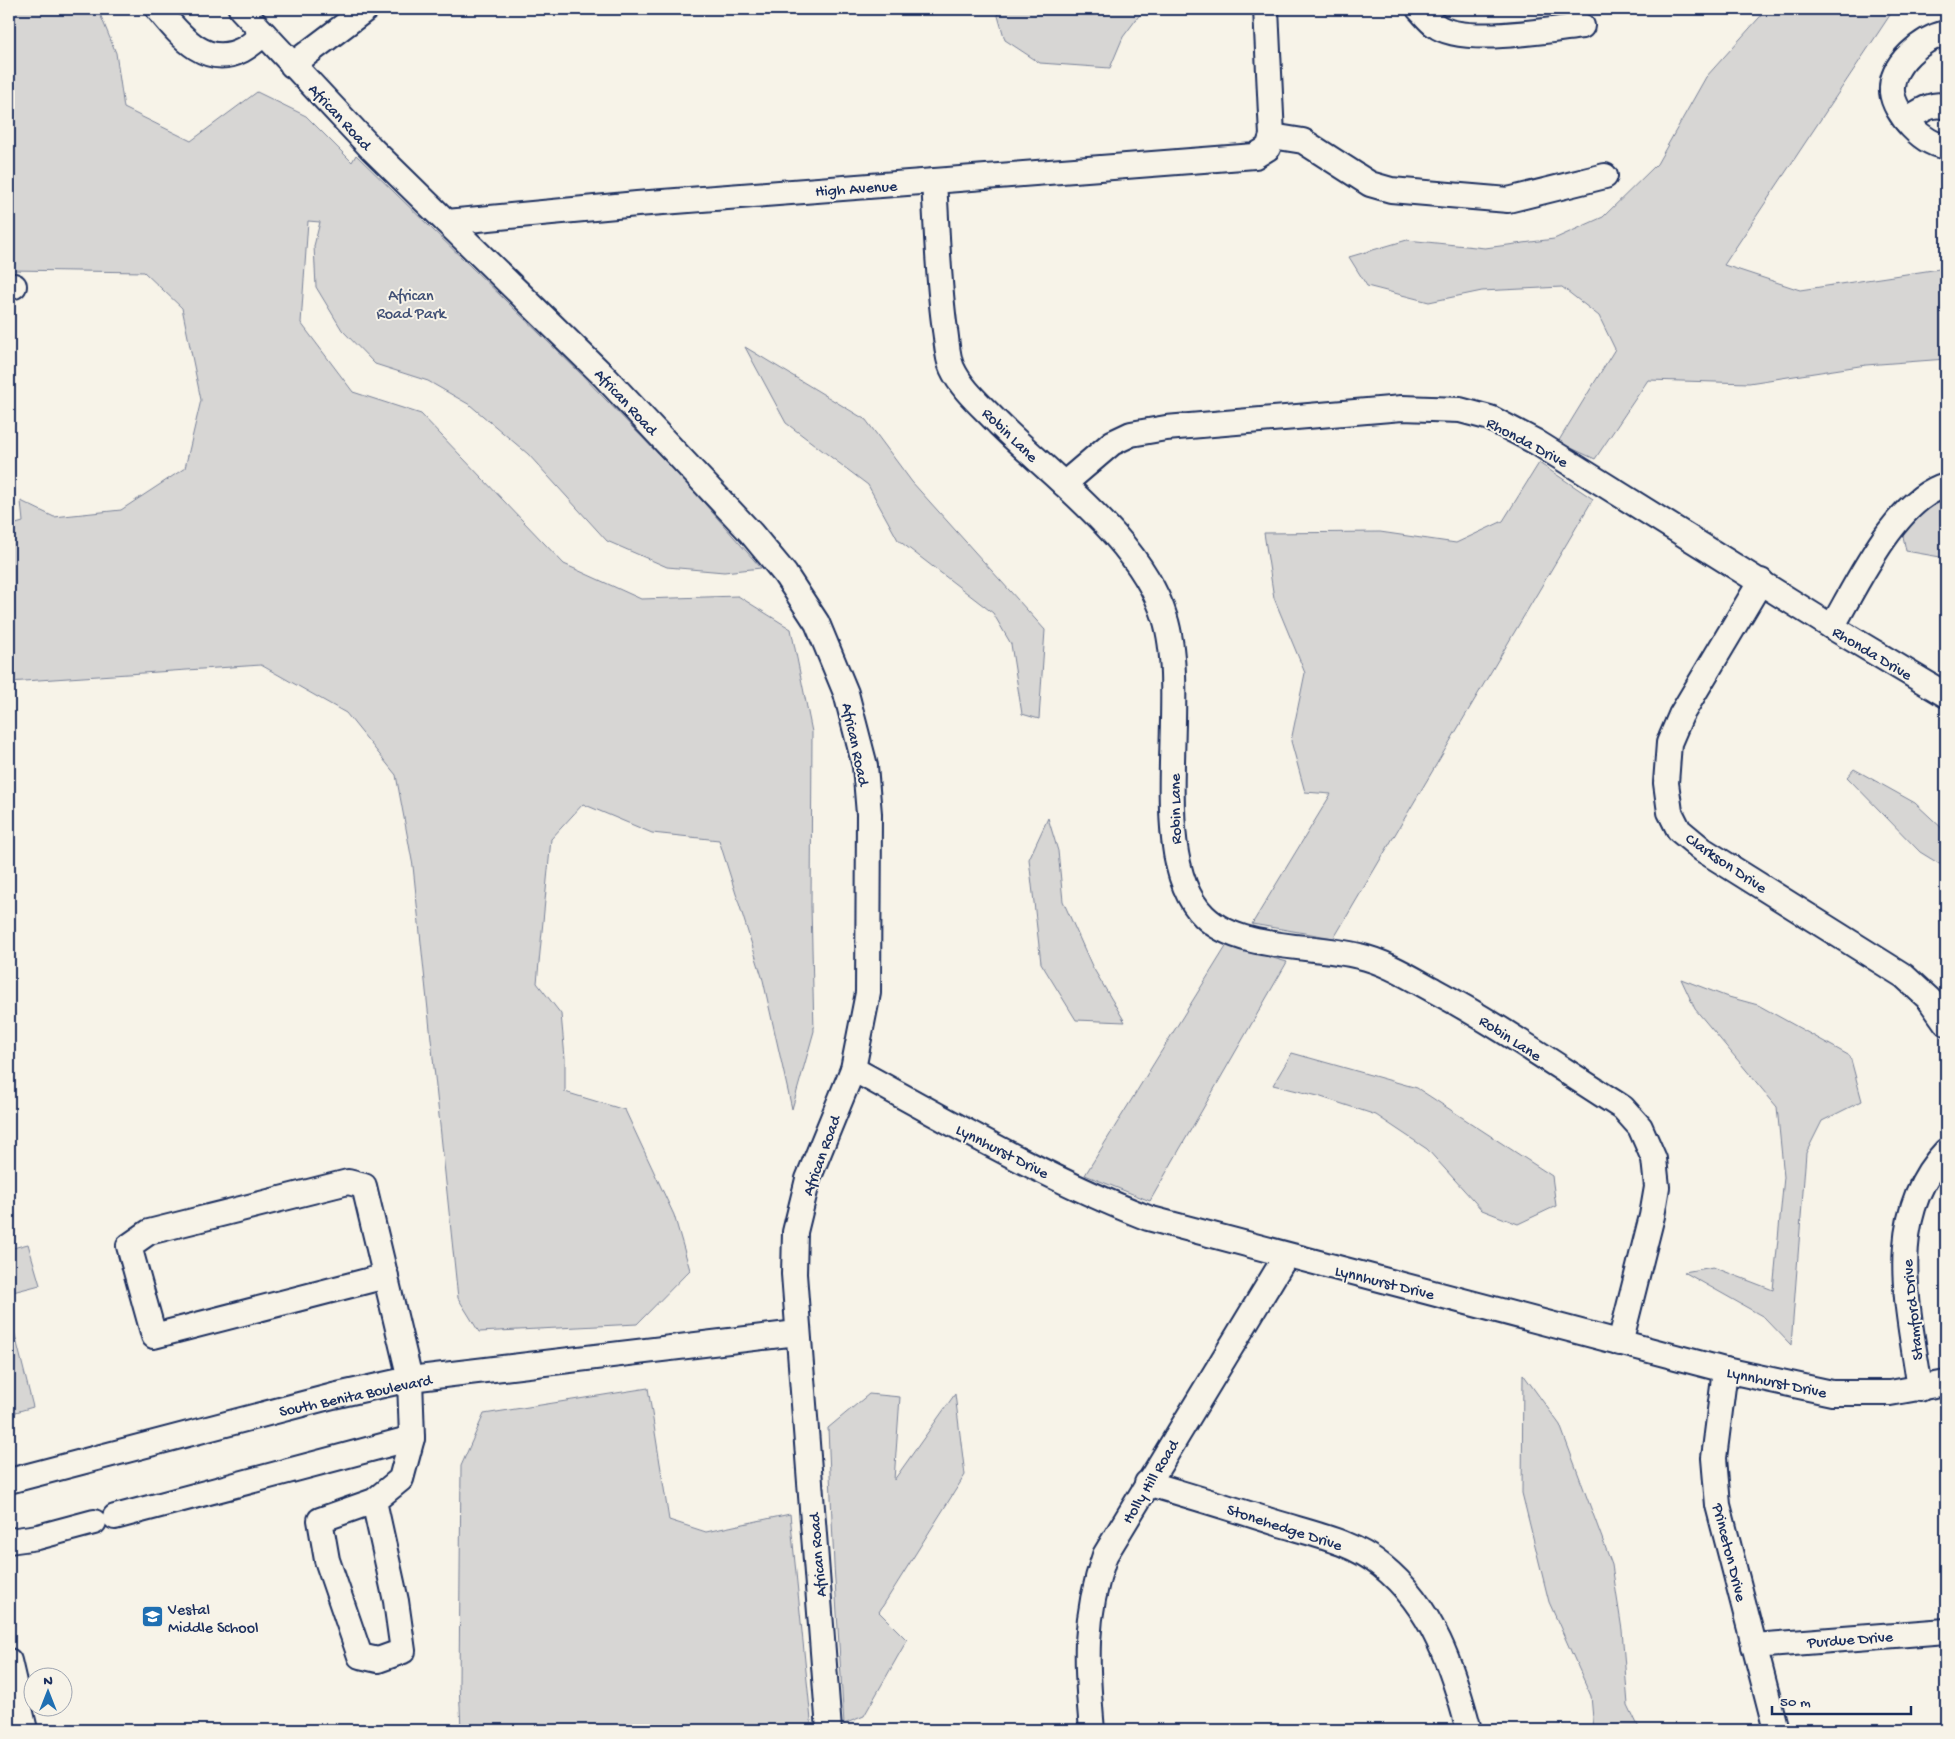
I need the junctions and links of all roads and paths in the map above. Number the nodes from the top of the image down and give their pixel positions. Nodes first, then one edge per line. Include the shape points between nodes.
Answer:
1 (158, 9) edge
2 (241, 9) edge
3 (366, 9) edge
4 (1266, 9) edge
5 (1419, 9) edge
6 (1582, 26) dead end
7 (1946, 33) edge
8 (264, 34) junction
9 (292, 65) junction
10 (1946, 107) edge
11 (1906, 120) junction
12 (1268, 144) junction
13 (1946, 146) edge
14 (1605, 176) dead end
15 (934, 181) junction
16 (447, 222) junction
17 (1064, 484) junction
18 (1946, 485) edge
19 (1761, 582) junction
20 (1832, 627) junction
21 (1946, 694) edge
22 (1946, 1023) edge
23 (853, 1069) junction
24 (1946, 1151) edge
25 (1286, 1256) junction
26 (386, 1276) junction
27 (797, 1333) junction
28 (1620, 1343) junction
29 (1725, 1370) junction
30 (410, 1379) junction
31 (1946, 1383) edge
32 (1920, 1389) junction
33 (412, 1438) junction
34 (9, 1481) edge
35 (1147, 1483) junction
36 (374, 1500) junction
37 (9, 1542) edge
38 (1946, 1631) edge
39 (1754, 1646) junction
40 (9, 1661) edge
41 (25, 1730) edge
42 (829, 1730) edge
43 (1092, 1730) edge
44 (1469, 1730) edge
45 (1776, 1730) edge

1 - 8 street via 186,40 204,53 221,55 241,50
2 - 8 street, African Road
3 - 9 street
4 - 12 street
5 - 6 street via 1436,26 1454,33 1509,35
7 - 11 street via 1921,42 1905,59 1895,77 1892,92
8 - 9 street, African Road
9 - 16 street, African Road
10 - 11 street via 1927,108
11 - 13 street via 1930,142
12 - 14 street via 1303,141 1370,184 1391,190 1508,200
12 - 15 street, High Avenue via 1255,156
15 - 16 street, High Avenue
15 - 17 street, Robin Lane via 941,304 951,366 963,387
16 - 23 street, African Road via 604,376 751,533 784,574 817,624 846,693 865,766 869,814 868,993
17 - 19 street, Rhonda Drive via 1112,443 1131,434 1166,428 1402,408 1460,410 1490,418 1536,442
17 - 28 street, Robin Lane via 1131,553 1166,618 1173,663 1173,846 1182,884 1203,915 1225,932 1248,939 1360,956 1400,971 1461,1004 1623,1108 1640,1127 1654,1158 1657,1187
18 - 20 street via 1917,501 1884,537
19 - 20 street, Rhonda Drive
19 - 22 street, Clarkson Drive via 1681,715 1669,743 1666,784 1670,812 1679,830 1703,850 1904,976 1929,998
20 - 21 street, Rhonda Drive
23 - 25 street, Lynnhurst Drive via 1001,1151 1103,1200 1148,1218
23 - 27 street, African Road via 808,1179 795,1232
24 - 32 street, Stamford Drive via 1935,1162 1919,1190 1908,1222 1904,1268
25 - 28 street, Lynnhurst Drive
25 - 35 street, Holly Hill Road
26 - 26 street via 364,1186 348,1182 148,1232 129,1246 154,1336
26 - 30 street
27 - 30 street, South Benita Boulevard
27 - 42 street, African Road
28 - 29 street, Lynnhurst Drive
29 - 32 street, Lynnhurst Drive via 1832,1393 1890,1393
29 - 39 street, Princeton Drive via 1714,1458 1718,1505
30 - 33 street
30 - 34 street, South Benita Boulevard via 333,1396
31 - 32 street, Lynnhurst Drive
33 - 36 street via 401,1479
33 - 37 street via 105,1520
35 - 43 street, Holly Hill Road via 1105,1555 1094,1586 1087,1635
35 - 44 street, Stonehedge Drive via 1343,1543 1381,1565 1410,1594 1439,1639 1457,1685
36 - 36 street via 320,1520 327,1560 360,1656 378,1660 404,1651
38 - 39 street, Purdue Drive
39 - 45 street, Princeton Drive
40 - 41 street

